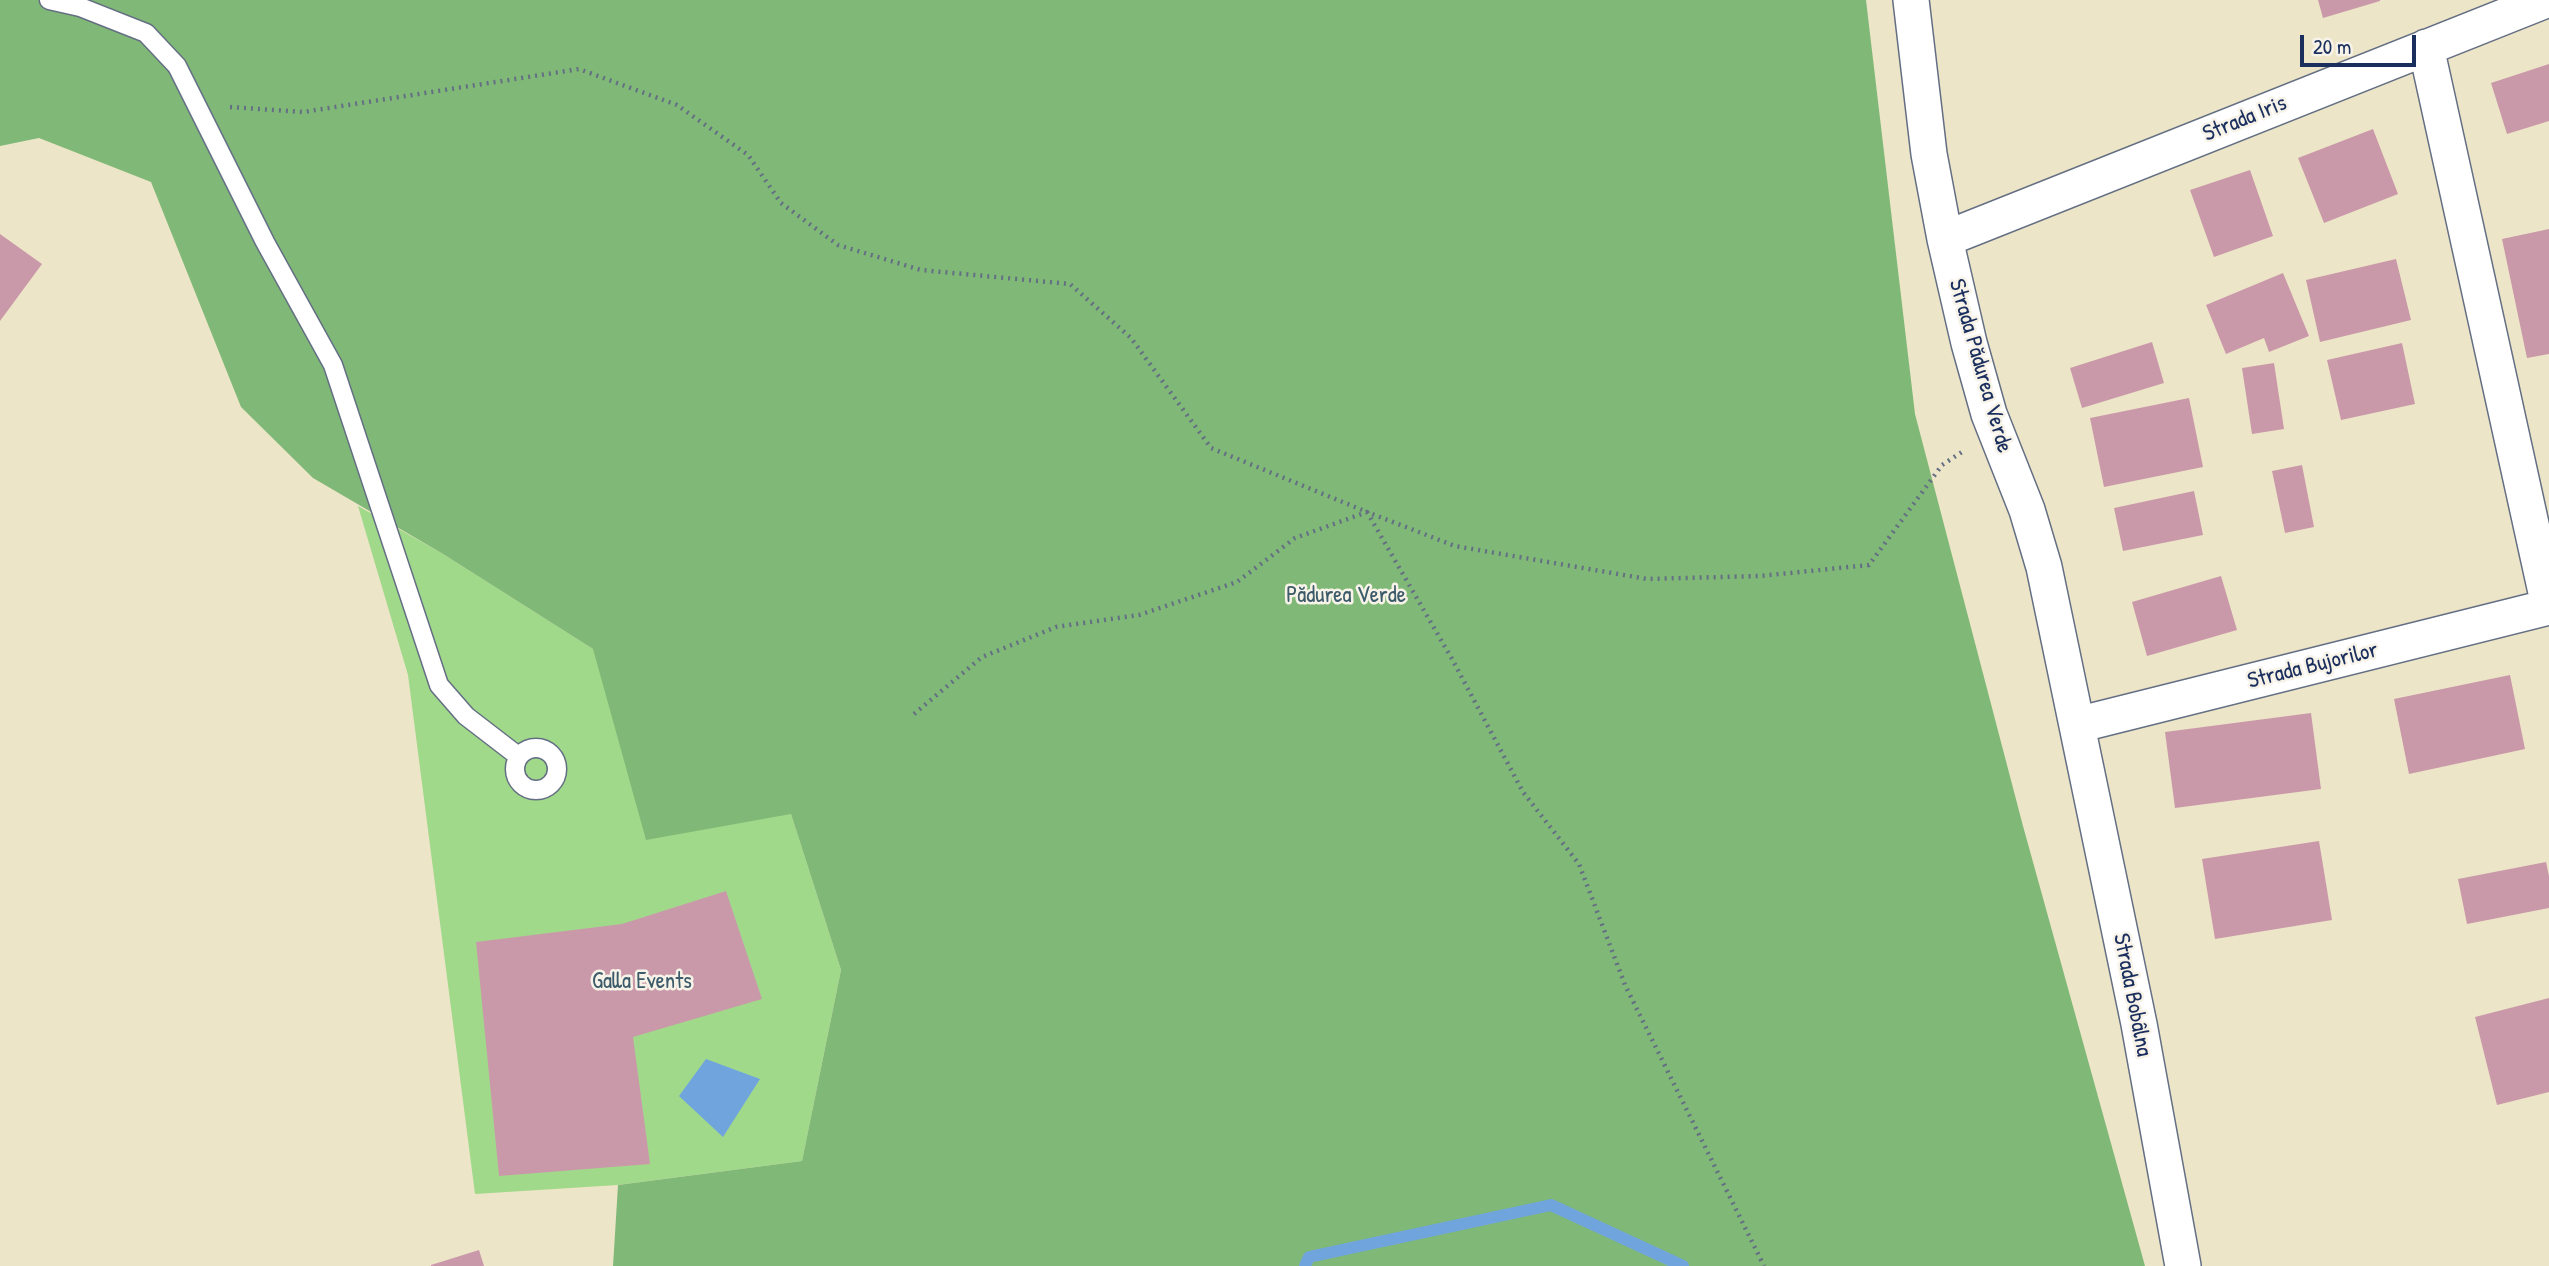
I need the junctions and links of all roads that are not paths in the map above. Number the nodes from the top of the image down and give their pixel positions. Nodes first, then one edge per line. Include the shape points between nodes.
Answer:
1 (49, 0) edge
2 (1912, 0) edge
3 (2546, 0) edge
4 (2427, 47) junction
5 (1945, 239) junction
6 (2549, 607) edge
7 (2077, 725) junction
8 (518, 756) dead end
9 (2183, 1266) edge

1 - 8 lane via 146,33 177,66 333,365 439,685 466,716
2 - 5 street, Strada Pădurea Verde via 1929,154
3 - 4 street, Strada Iris
4 - 5 street, Strada Iris
4 - 6 street
5 - 7 street, Strada Pădurea Verde via 1989,414 2044,567
6 - 7 street, Strada Bujorilor
7 - 9 street, Strada Bobâlna

